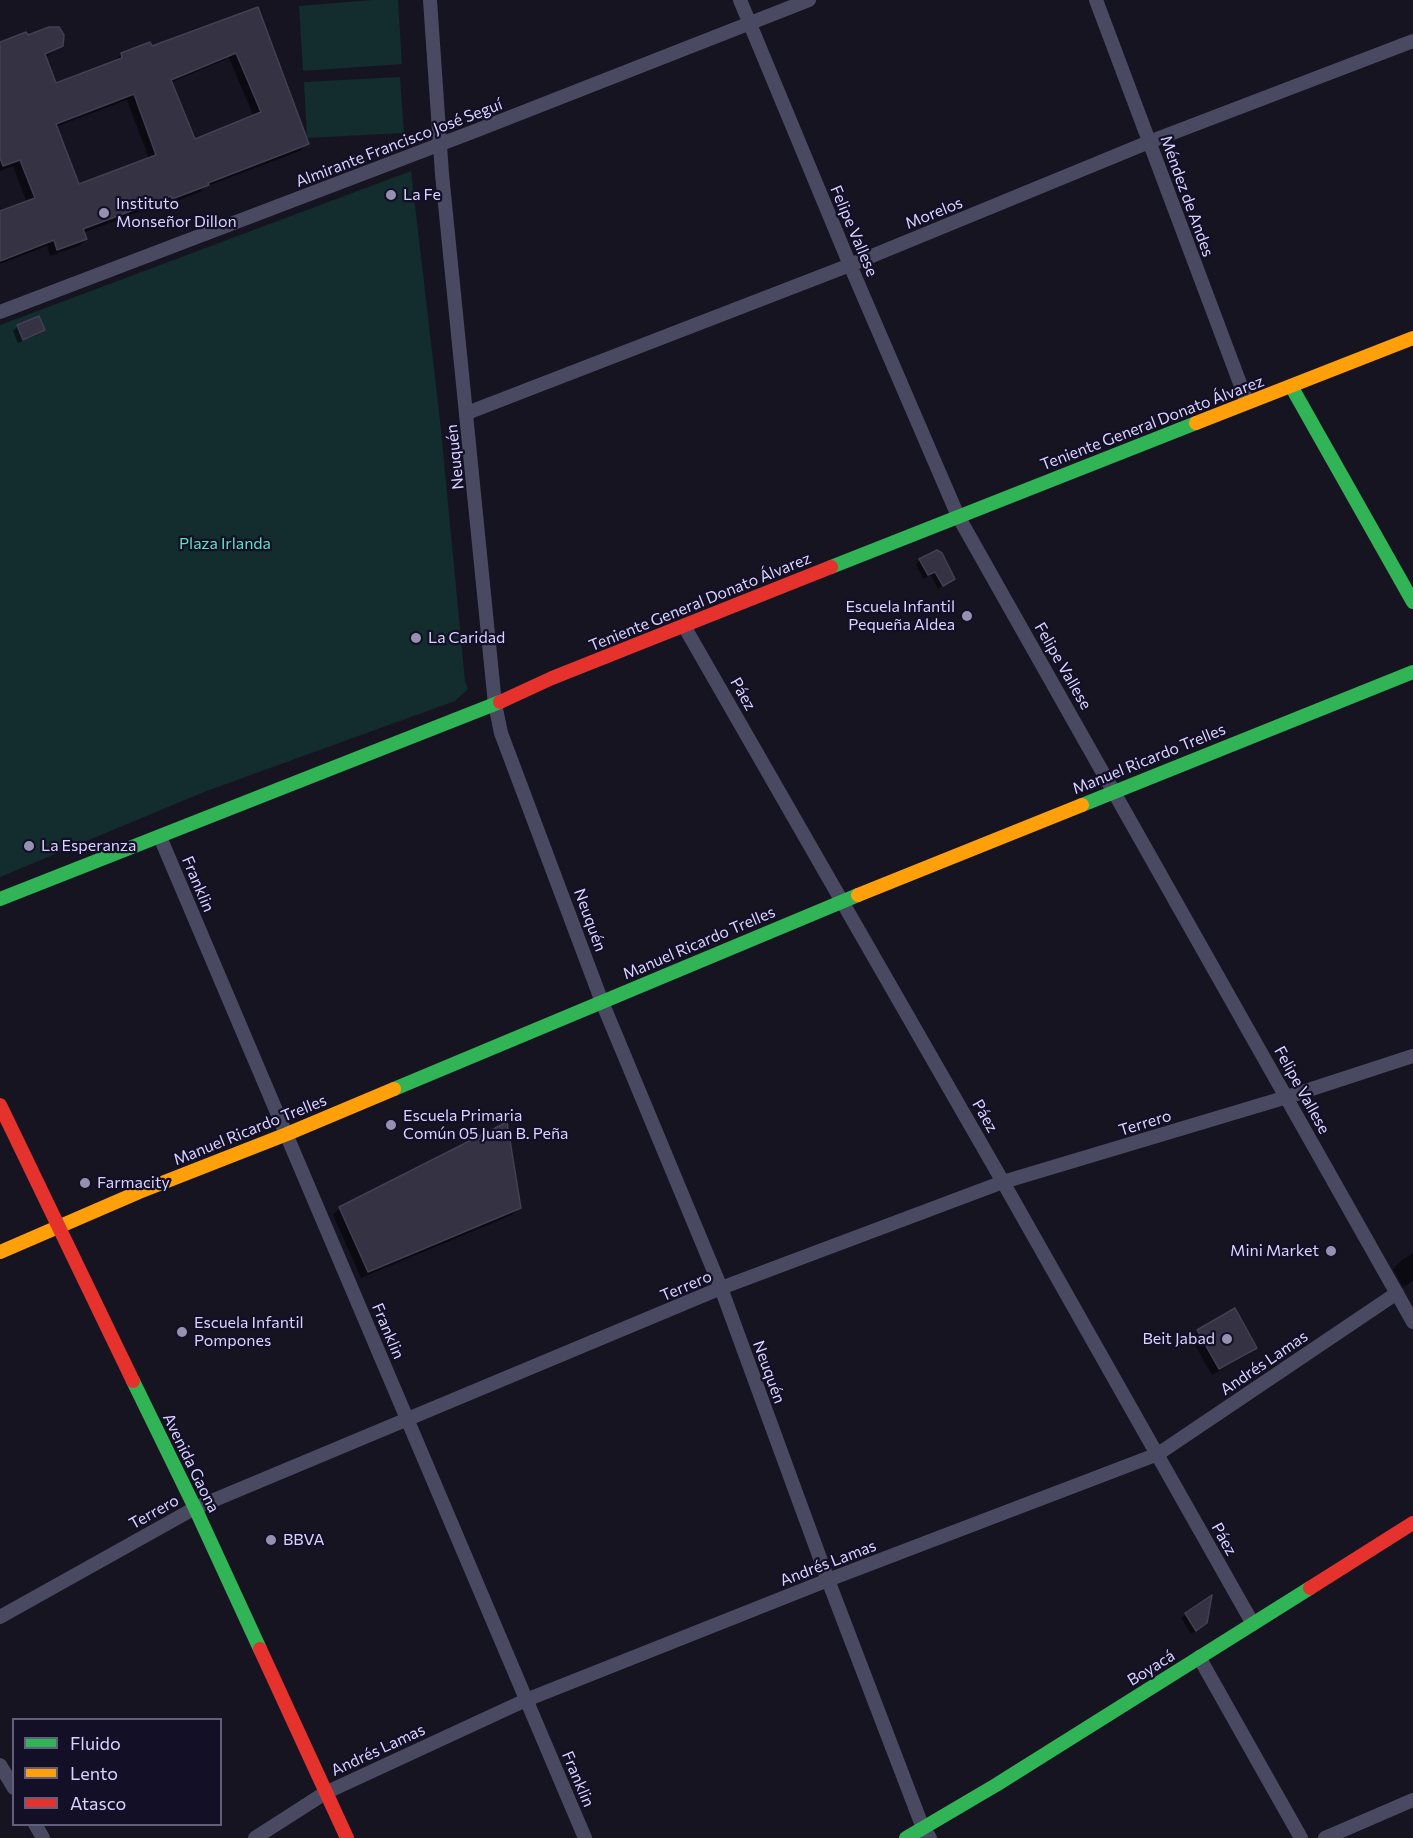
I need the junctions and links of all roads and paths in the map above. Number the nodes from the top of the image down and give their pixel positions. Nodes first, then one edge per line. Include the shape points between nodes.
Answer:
1 (430, 0) edge
2 (740, 0) edge
3 (809, 0) edge
4 (1096, 0) edge
5 (749, 23) junction
6 (1413, 41) edge
7 (1149, 142) junction
8 (440, 145) junction
9 (850, 265) junction
10 (0, 312) edge
11 (1413, 338) edge
12 (1291, 386) junction
13 (1248, 402) junction
14 (467, 413) junction
15 (958, 516) junction
16 (1413, 602) edge
17 (684, 626) junction
18 (1413, 672) edge
19 (495, 704) junction
20 (1114, 790) junction
21 (160, 837) junction
22 (0, 899) edge
23 (843, 901) junction
24 (602, 1002) junction
25 (1413, 1056) edge
26 (1287, 1097) junction
27 (0, 1105) edge
28 (287, 1134) junction
29 (1004, 1182) junction
30 (57, 1226) junction
31 (0, 1252) edge
32 (722, 1288) junction
33 (1397, 1293) junction
34 (1413, 1322) edge
35 (408, 1420) junction
36 (1158, 1454) junction
37 (195, 1508) junction
38 (1413, 1523) edge
39 (828, 1580) junction
40 (0, 1617) edge
41 (1253, 1624) junction
42 (1199, 1657) junction
43 (526, 1700) junction
44 (0, 1765) edge
45 (12, 1785) edge
46 (325, 1792) junction
47 (1413, 1800) edge
48 (927, 1833) edge
49 (255, 1838) edge
50 (347, 1838) edge
51 (585, 1838) edge
52 (906, 1838) edge
53 (1301, 1838) edge
54 (1325, 1838) edge

1 - 8 street, Neuquén
2 - 5 street, Felipe Vallese
3 - 5 street, Almirante Francisco José Seguí
4 - 7 street, Méndez de Andes
5 - 8 street, Almirante Francisco José Seguí
5 - 9 street, Felipe Vallese
6 - 7 street, Morelos
7 - 9 street, Morelos
7 - 13 street, Méndez de Andes
8 - 10 street, Almirante Francisco José Seguí
8 - 14 street, Neuquén
9 - 14 street, Morelos
9 - 15 street, Felipe Vallese
11 - 12 street, Teniente General Donato Álvarez
12 - 13 street, Teniente General Donato Álvarez
12 - 16 street
13 - 15 street, Teniente General Donato Álvarez
14 - 19 street, Neuquén
15 - 17 street, Teniente General Donato Álvarez
15 - 20 street, Felipe Vallese
17 - 19 street, Teniente General Donato Álvarez
17 - 23 street, Páez
18 - 20 street, Manuel Ricardo Trelles
19 - 21 street, Teniente General Donato Álvarez
19 - 24 street, Neuquén via 501,733
20 - 23 street, Manuel Ricardo Trelles
20 - 26 street, Felipe Vallese
21 - 22 street, Teniente General Donato Álvarez
21 - 28 street, Franklin
23 - 24 street, Manuel Ricardo Trelles
23 - 29 street, Páez
24 - 28 street, Manuel Ricardo Trelles
24 - 32 street, Neuquén
25 - 26 street, Terrero
26 - 29 street, Terrero
26 - 33 street, Felipe Vallese
27 - 30 street, Avenida Gaona
28 - 30 street, Manuel Ricardo Trelles
28 - 35 street, Franklin
29 - 32 street, Terrero
29 - 36 street, Páez
30 - 31 street, Manuel Ricardo Trelles
30 - 37 street, Avenida Gaona
32 - 35 street, Terrero
32 - 39 street, Neuquén
33 - 34 street, Felipe Vallese
33 - 36 street, Andrés Lamas
35 - 37 street, Terrero
35 - 43 street, Franklin
36 - 39 street, Andrés Lamas
36 - 41 street, Páez
37 - 40 street, Terrero
37 - 46 street, Avenida Gaona
38 - 41 street, Boyacá
39 - 43 street, Andrés Lamas
39 - 48 street, Neuquén
41 - 42 street, Boyacá
42 - 48 street, Boyacá
42 - 53 street
43 - 46 street, Andrés Lamas
43 - 51 street, Franklin
44 - 45 street
46 - 49 street, Andrés Lamas
46 - 50 street, Avenida Gaona
47 - 54 street
48 - 52 street, Boyacá

